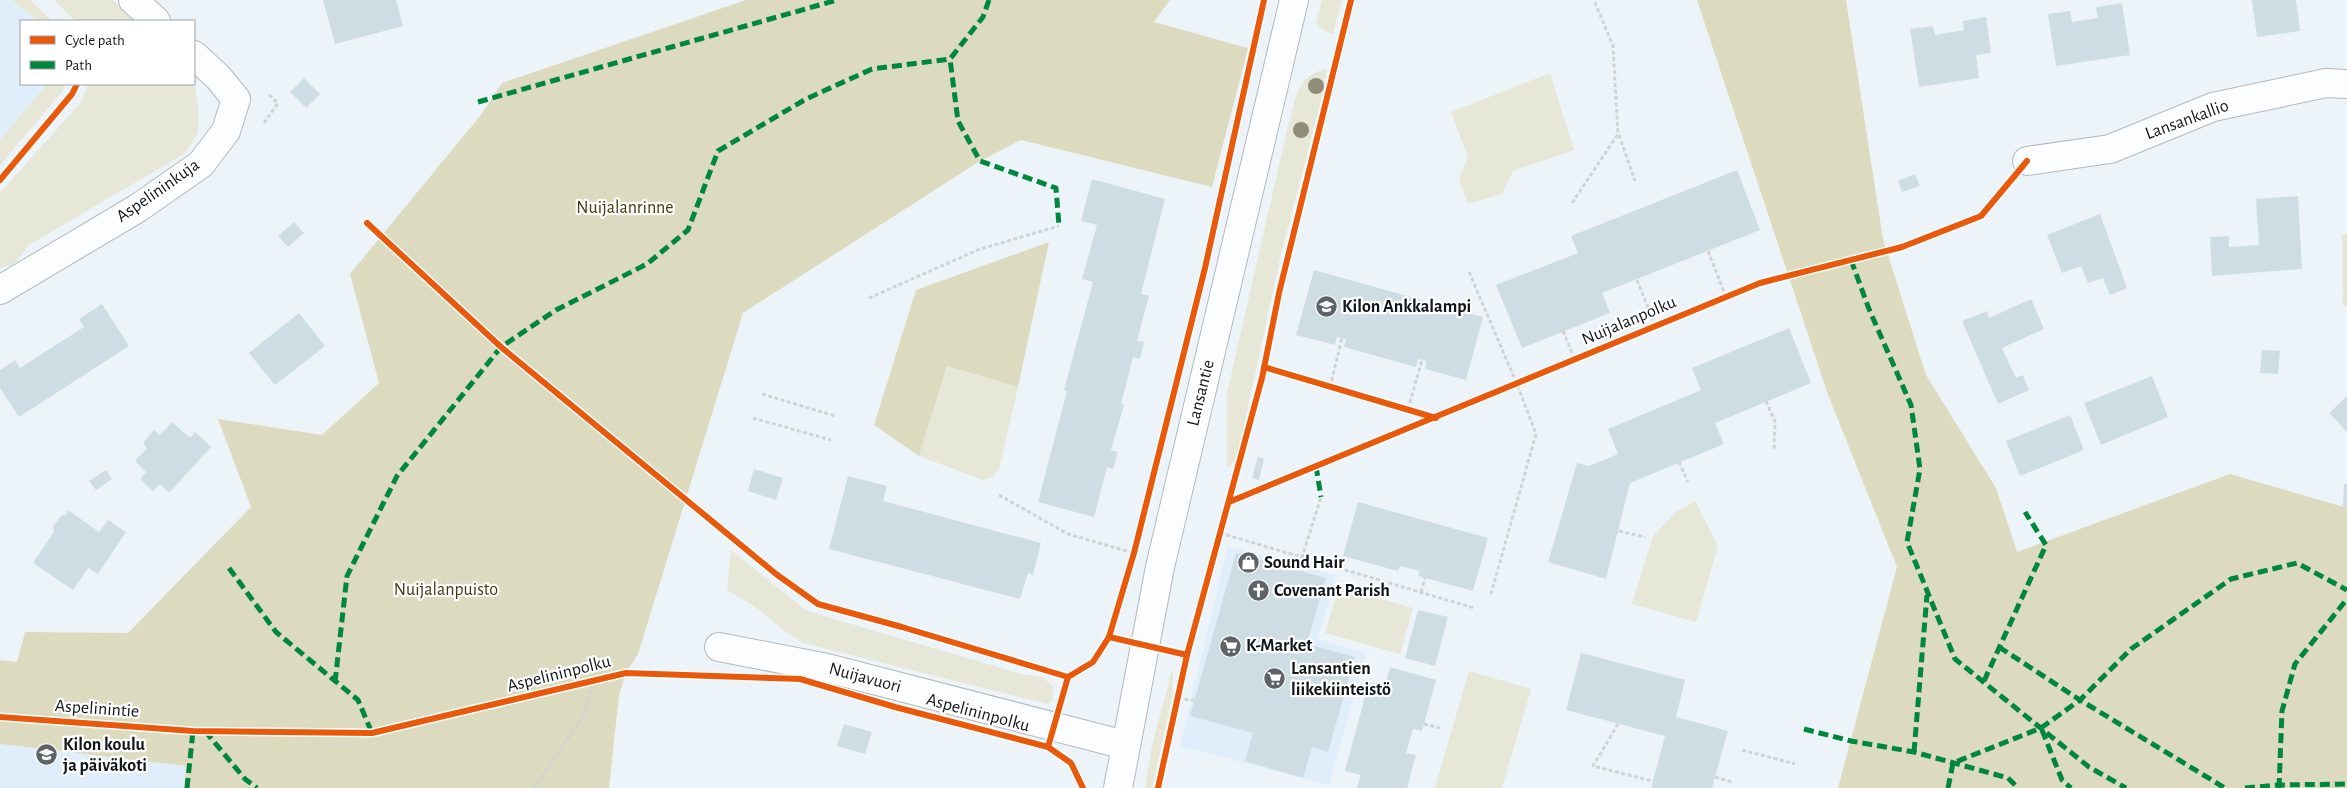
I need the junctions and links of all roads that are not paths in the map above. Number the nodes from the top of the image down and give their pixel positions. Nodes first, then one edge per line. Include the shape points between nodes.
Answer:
1 (133, 0) edge
2 (1294, 0) edge
3 (155, 20) edge
4 (195, 56) edge
5 (2347, 84) edge
6 (2027, 160) dead end
7 (0, 290) edge
8 (719, 647) dead end
9 (1125, 745) junction
10 (1118, 788) edge

1 - 3 street
2 - 9 street, Lansantie via 1160,567
4 - 7 street, Aspelininkuja via 236,99 226,131 201,164 138,208
5 - 6 street, Lansankallio via 2326,83 2214,107 2110,149
8 - 9 street, Nuijavuori via 828,668
9 - 10 street, Lansantie

